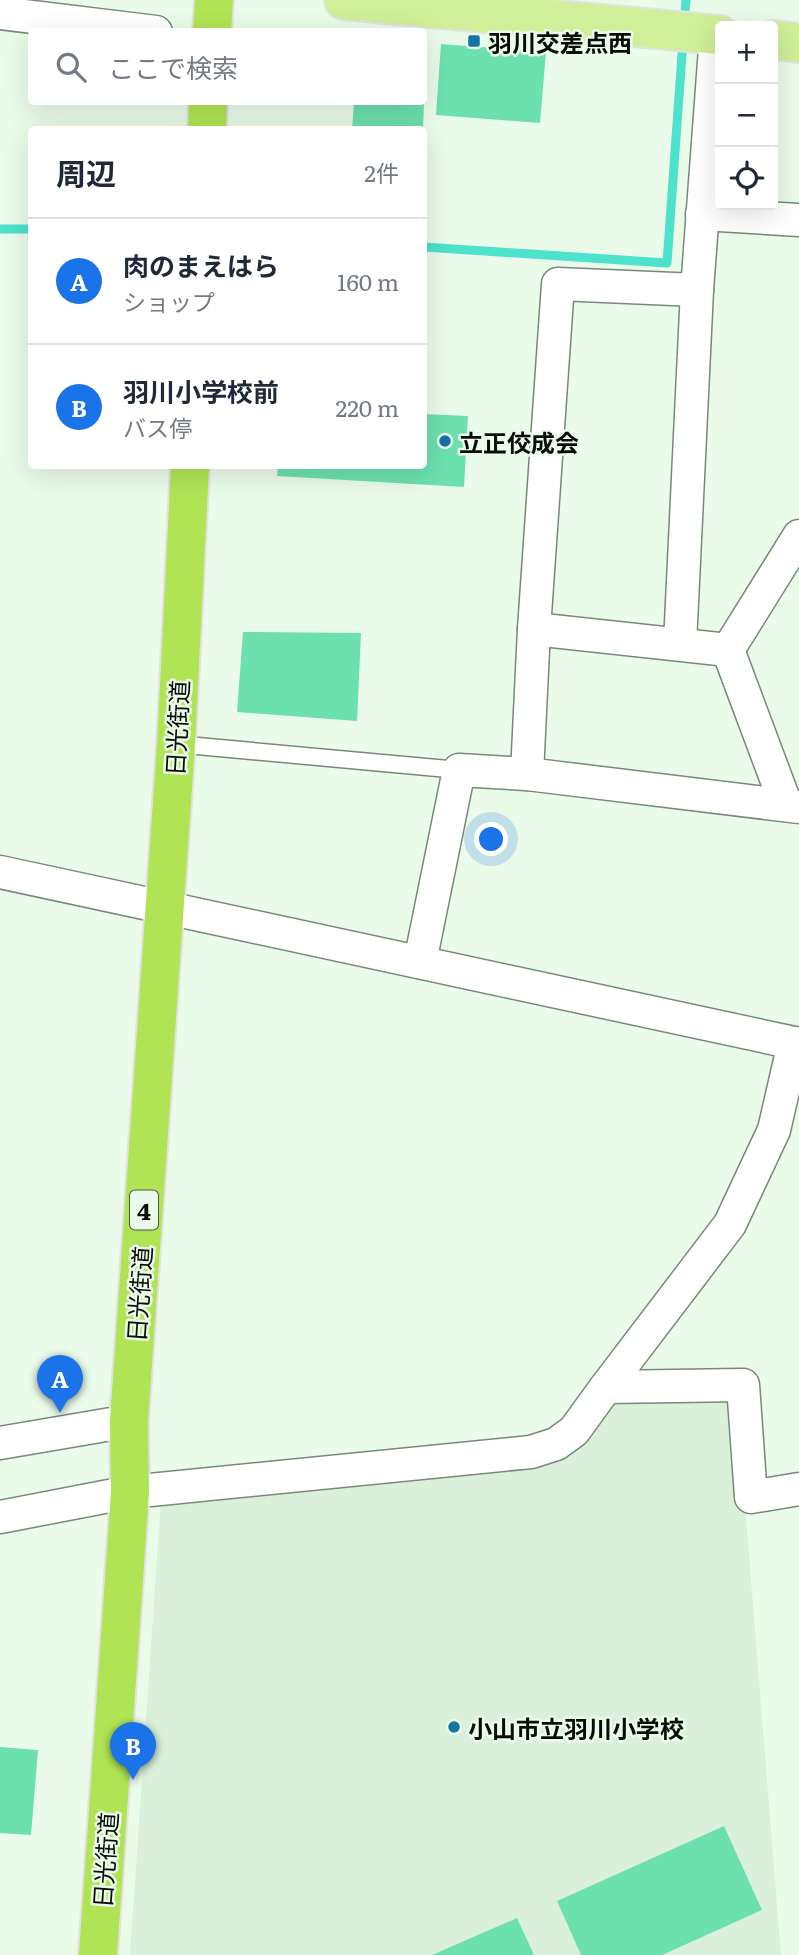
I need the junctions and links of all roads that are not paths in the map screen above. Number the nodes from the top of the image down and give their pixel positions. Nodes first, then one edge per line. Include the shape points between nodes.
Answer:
1 (214, 0) edge
2 (344, 0) edge
3 (0, 13) edge
4 (123, 28) edge
5 (212, 28) edge
6 (715, 35) edge
7 (778, 41) edge
8 (799, 43) edge
9 (715, 69) edge
10 (208, 105) edge
11 (207, 126) edge
12 (702, 214) junction
13 (799, 220) edge
14 (697, 290) junction
15 (190, 469) edge
16 (799, 536) edge
17 (534, 629) junction
18 (680, 644) junction
19 (728, 650) junction
20 (176, 744) junction
21 (459, 770) junction
22 (527, 774) junction
23 (792, 806) edge
24 (0, 872) edge
25 (164, 907) junction
26 (420, 962) junction
27 (797, 1043) edge
28 (606, 1387) junction
29 (129, 1421) junction
30 (0, 1443) edge
31 (799, 1489) edge
32 (130, 1492) junction
33 (0, 1517) edge
34 (98, 1955) edge

1 - 5 highway
2 - 6 main road
3 - 4 street
7 - 8 main road
9 - 12 street
10 - 11 highway
12 - 13 street
12 - 14 street
14 - 17 street via 558,284
14 - 18 street
15 - 20 highway, 日光街道 / 4
16 - 19 street
17 - 18 street
17 - 22 street
18 - 19 street
19 - 23 street
20 - 21 lane
20 - 25 highway, 日光街道 / 4
21 - 22 street
21 - 26 street
22 - 23 street
24 - 25 street
25 - 26 street
25 - 29 highway, 日光街道 / 4
26 - 27 street
27 - 28 street via 774,1130 730,1224
28 - 31 street via 743,1385 751,1497
28 - 32 street via 574,1431 556,1444 531,1452
29 - 30 street
29 - 32 highway, 日光街道 / 4
32 - 33 street
32 - 34 highway, 日光街道 / 4

